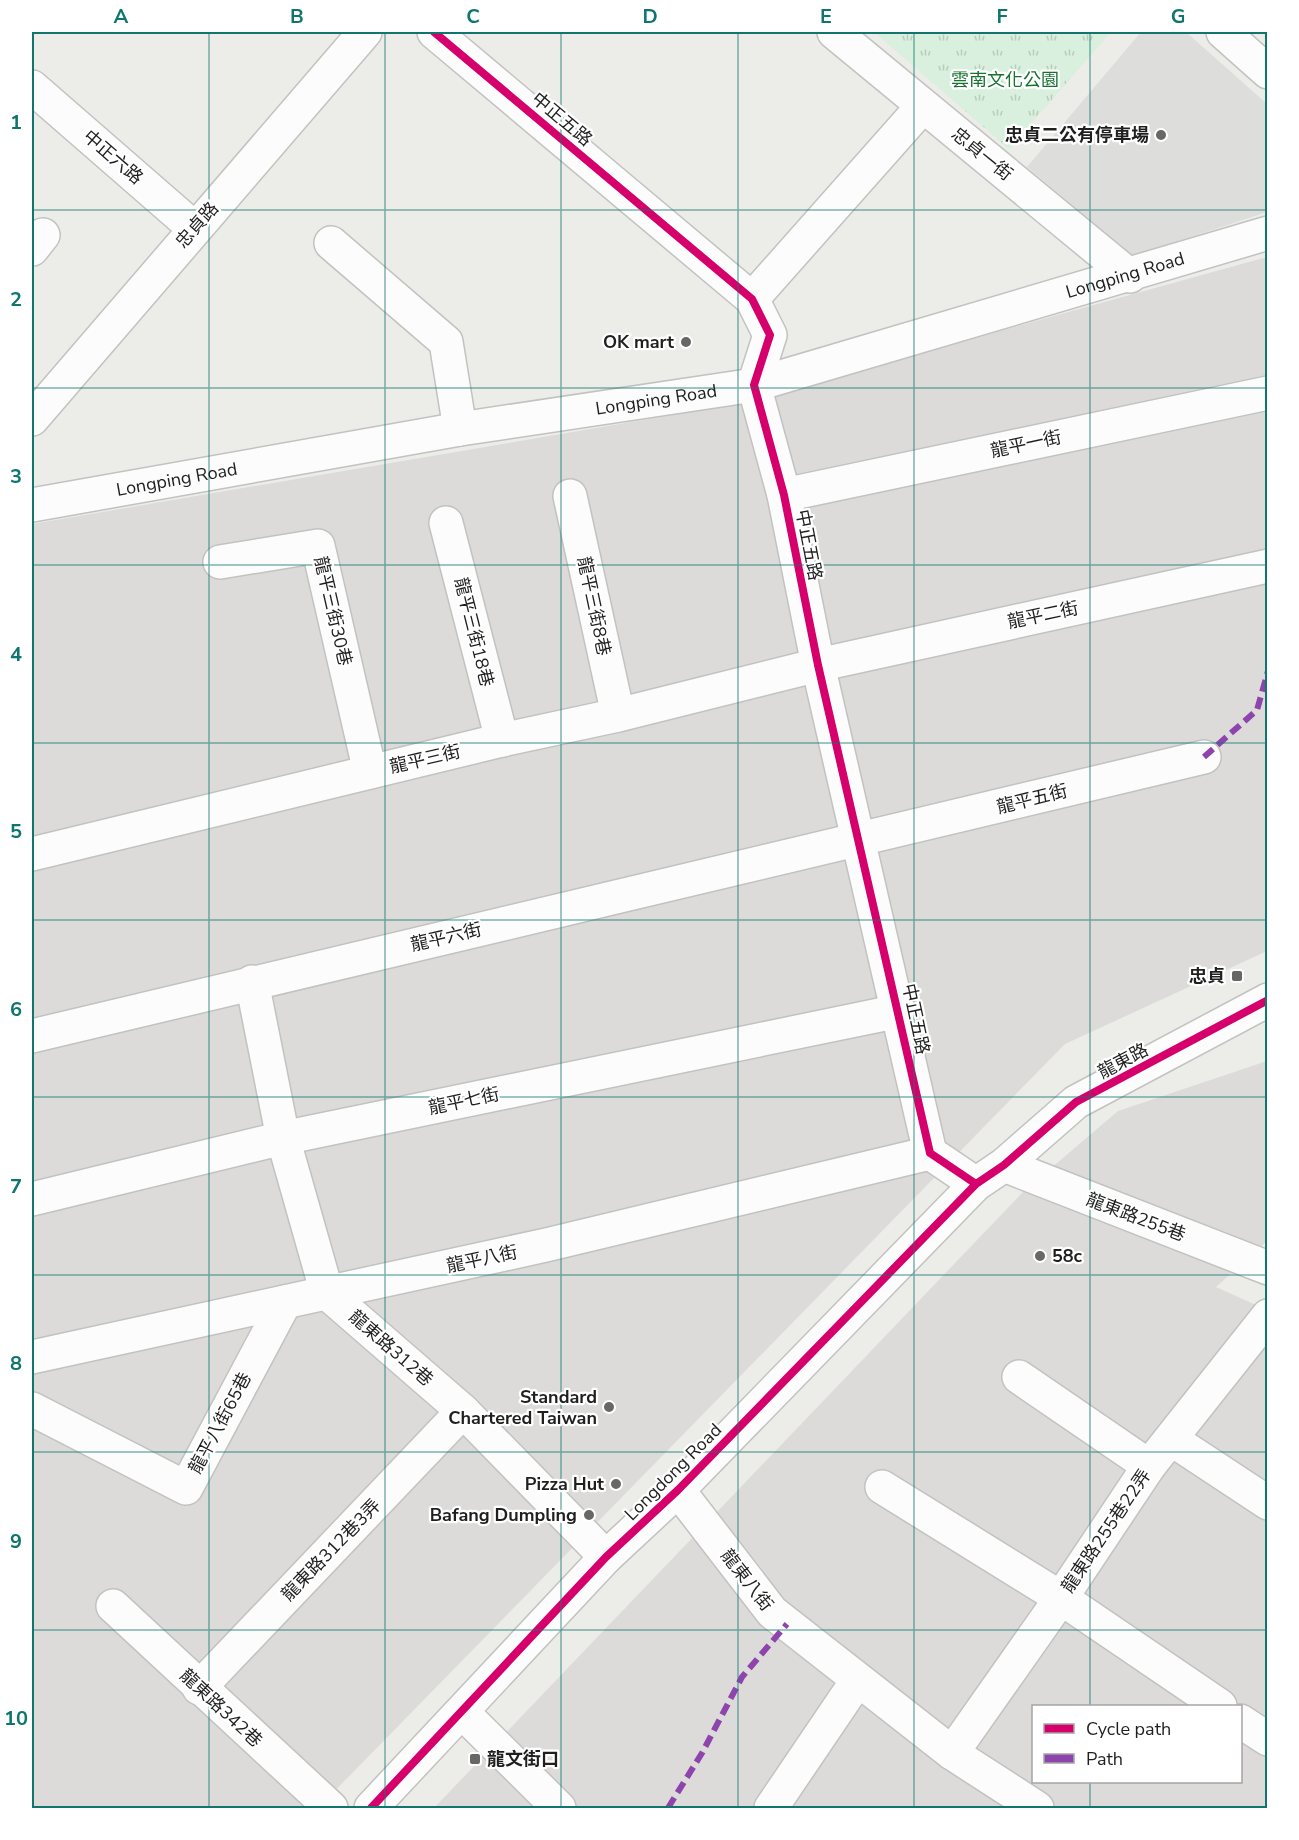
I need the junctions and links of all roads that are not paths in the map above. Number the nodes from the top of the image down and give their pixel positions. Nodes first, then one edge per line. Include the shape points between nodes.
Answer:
1 (364, 32) edge
2 (434, 32) edge
3 (834, 32) edge
4 (1223, 32) edge
5 (1268, 72) edge
6 (32, 87) edge
7 (923, 106) junction
8 (194, 228) junction
9 (1268, 233) edge
10 (332, 243) dead end
11 (1130, 276) junction
12 (752, 299) junction
13 (754, 385) junction
14 (1268, 393) edge
15 (32, 419) edge
16 (460, 429) junction
17 (784, 495) junction
18 (570, 496) dead end
19 (32, 506) edge
20 (446, 523) dead end
21 (220, 562) dead end
22 (1268, 566) edge
23 (818, 665) junction
24 (618, 716) junction
25 (502, 740) junction
26 (1204, 757) dead end
27 (370, 772) junction
28 (860, 841) junction
29 (32, 854) edge
30 (252, 982) junction
31 (1268, 1000) edge
32 (899, 1011) junction
33 (32, 1036) edge
34 (283, 1138) junction
35 (930, 1153) junction
36 (1004, 1165) junction
37 (976, 1184) junction
38 (32, 1200) edge
39 (1268, 1268) edge
40 (327, 1293) junction
41 (285, 1302) junction
42 (1268, 1316) edge
43 (32, 1357) edge
44 (1019, 1377) dead end
45 (32, 1409) edge
46 (463, 1411) junction
47 (1171, 1439) junction
48 (1149, 1466) junction
49 (882, 1487) dead end
50 (678, 1490) junction
51 (1268, 1503) edge
52 (606, 1557) junction
53 (1061, 1598) junction
54 (113, 1606) dead end
55 (856, 1681) junction
56 (199, 1688) junction
57 (1217, 1705) edge
58 (463, 1713) junction
59 (1242, 1722) edge
60 (1268, 1739) edge
61 (952, 1753) junction
62 (331, 1809) edge
63 (371, 1809) edge
64 (559, 1809) edge
65 (771, 1809) edge
66 (1037, 1809) edge

1 - 8 street, 忠貞路
2 - 12 street, 中正五路
3 - 7 street, 忠貞一街
4 - 5 street
6 - 8 street, 中正六路
7 - 11 street, 忠貞一街
7 - 12 street
8 - 15 street, 忠貞路
9 - 11 street, Longping Road
10 - 16 street via 446,342
11 - 13 street, Longping Road
12 - 13 street, 中正五路 via 770,335
13 - 16 street, Longping Road
13 - 17 street, 中正五路
14 - 17 street, 龍平一街
16 - 19 street, Longping Road
17 - 23 street, 中正五路
18 - 24 street, 龍平三街8巷
20 - 25 street, 龍平三街18巷
21 - 27 street, 龍平三街30巷 via 318,546
22 - 23 street, 龍平二街
23 - 24 street, 龍平三街
23 - 28 street, 中正五路
24 - 25 street, 龍平三街
25 - 27 street, 龍平三街
26 - 28 street, 龍平五街
27 - 29 street, 龍平三街
28 - 30 street, 龍平六街
28 - 32 street, 中正五路
30 - 33 street, 龍平六街
30 - 34 street
31 - 36 street, 龍東路 via 1076,1102
32 - 34 street, 龍平七街
32 - 35 street, 中正五路
34 - 38 street, 龍平七街
34 - 40 street
35 - 37 street
35 - 40 street, 龍平八街
36 - 37 street, Longdong Road
36 - 39 street, 龍東路255巷
37 - 50 street, Longdong Road
40 - 41 street, 龍平八街
40 - 46 street, 龍東路312巷
41 - 43 street, 龍平八街
41 - 45 street, 龍平八街65巷 via 186,1488
42 - 47 street, 龍東路255巷22弄
44 - 48 street
46 - 52 street, 龍東路312巷
46 - 56 street, 龍東路312巷3弄
47 - 48 street, 龍東路255巷22弄
47 - 51 street
48 - 53 street, 龍東路255巷22弄
49 - 53 street
50 - 52 street, Longdong Road
50 - 55 street, 龍東八街 via 772,1612
52 - 58 street, Longdong Road
53 - 57 street
53 - 61 street, 龍東路255巷22弄
54 - 56 street, 龍東路342巷
55 - 61 street, 龍東八街
55 - 65 street
56 - 62 street, 龍東路342巷
58 - 63 street, Longdong Road
58 - 64 street
59 - 60 street
61 - 66 street, 龍東八街

